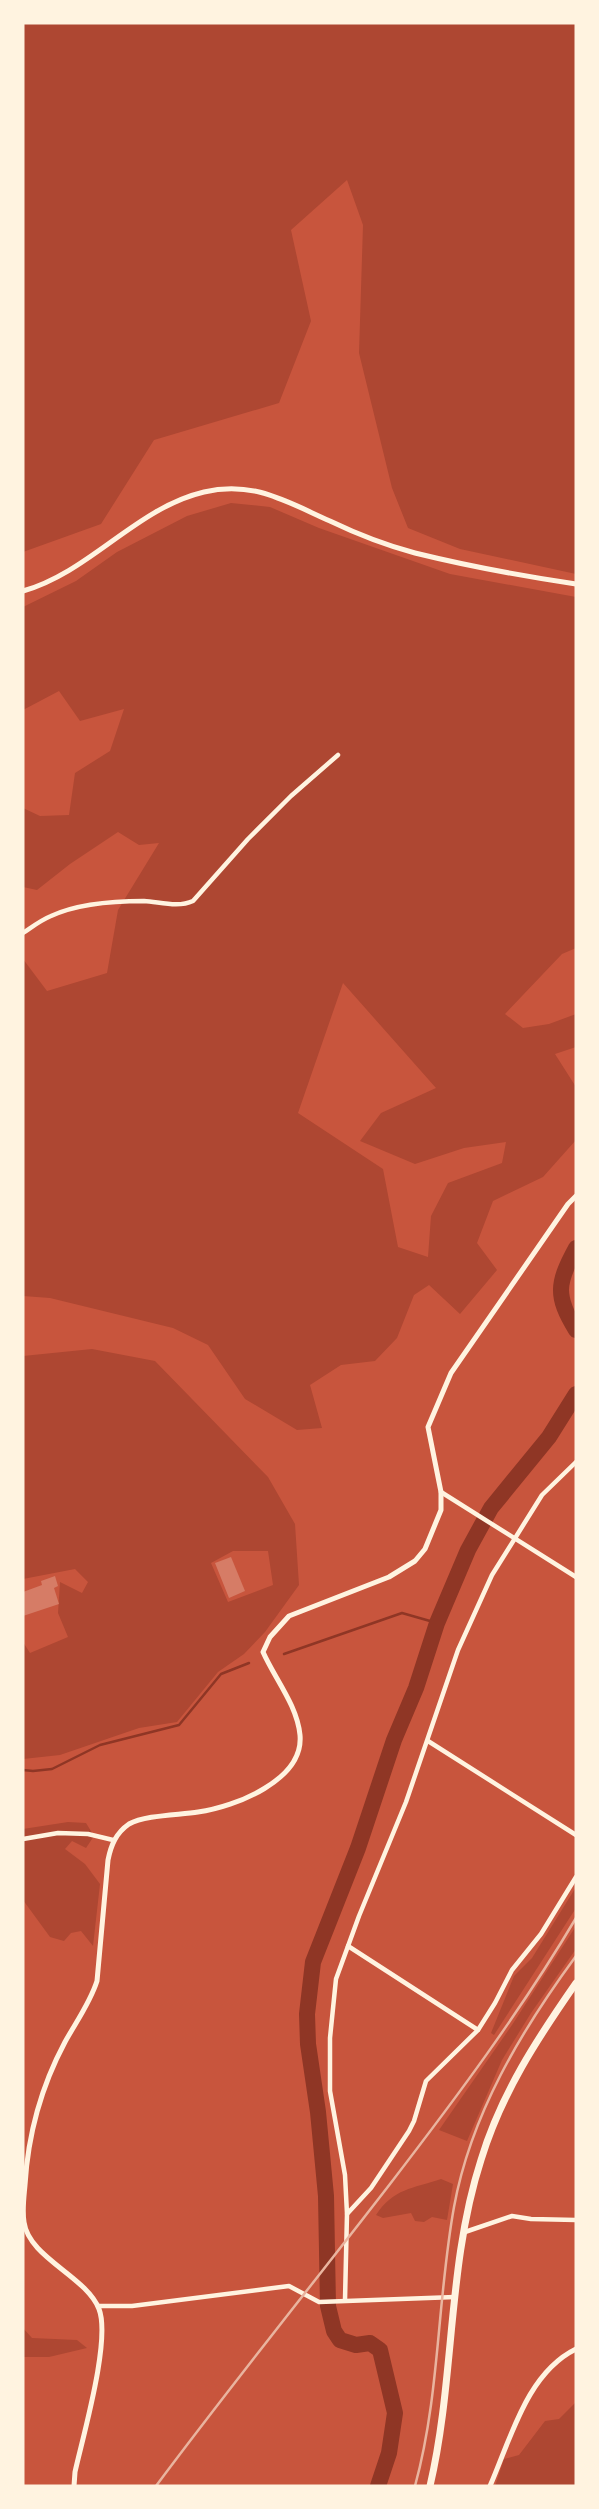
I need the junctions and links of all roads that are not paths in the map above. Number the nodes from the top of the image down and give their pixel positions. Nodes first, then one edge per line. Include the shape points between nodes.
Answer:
1 (576, 584) edge
2 (23, 591) edge
3 (338, 755) dead end
4 (23, 933) edge
5 (576, 1196) edge
6 (576, 1462) edge
7 (441, 1492) junction
8 (514, 1537) junction
9 (576, 1577) edge
10 (428, 1741) junction
11 (576, 1835) edge
12 (23, 1839) edge
13 (113, 1840) junction
14 (576, 1877) edge
15 (348, 1946) junction
16 (576, 1983) edge
17 (478, 2030) junction
18 (347, 2214) junction
19 (576, 2220) edge
20 (465, 2232) junction
21 (456, 2297) junction
22 (343, 2300) junction
23 (98, 2306) junction
24 (576, 2349) edge
25 (74, 2486) edge
26 (430, 2486) edge
27 (490, 2486) edge

1 - 2 street via 414,553 278,496 229,489 205,491 174,502 95,555
3 - 4 street via 282,804 193,901 185,905 143,901 74,908
5 - 7 street via 451,1373 428,1427
6 - 8 street via 542,1495
7 - 8 street
7 - 13 street via 441,1510 415,1561 389,1577 289,1616 270,1637 263,1652 296,1714 300,1733 299,1753 285,1772 257,1792 202,1812 138,1821
8 - 9 street
8 - 10 street via 458,1650
10 - 11 street
10 - 15 street
12 - 13 street via 58,1833
13 - 23 street via 97,1981 55,2062 34,2119 23,2210 29,2237
14 - 17 street via 512,1970
15 - 17 street
15 - 18 street via 336,1979 330,2038 331,2099
16 - 20 main road via 530,2050 505,2097 480,2161
17 - 18 street via 426,2081 409,2131 371,2188
18 - 22 street
19 - 20 street via 512,2216
20 - 21 main road
21 - 22 street
21 - 26 main road
22 - 23 street via 319,2302 289,2286 132,2306
23 - 25 street via 102,2341
24 - 27 street via 558,2359 536,2384

